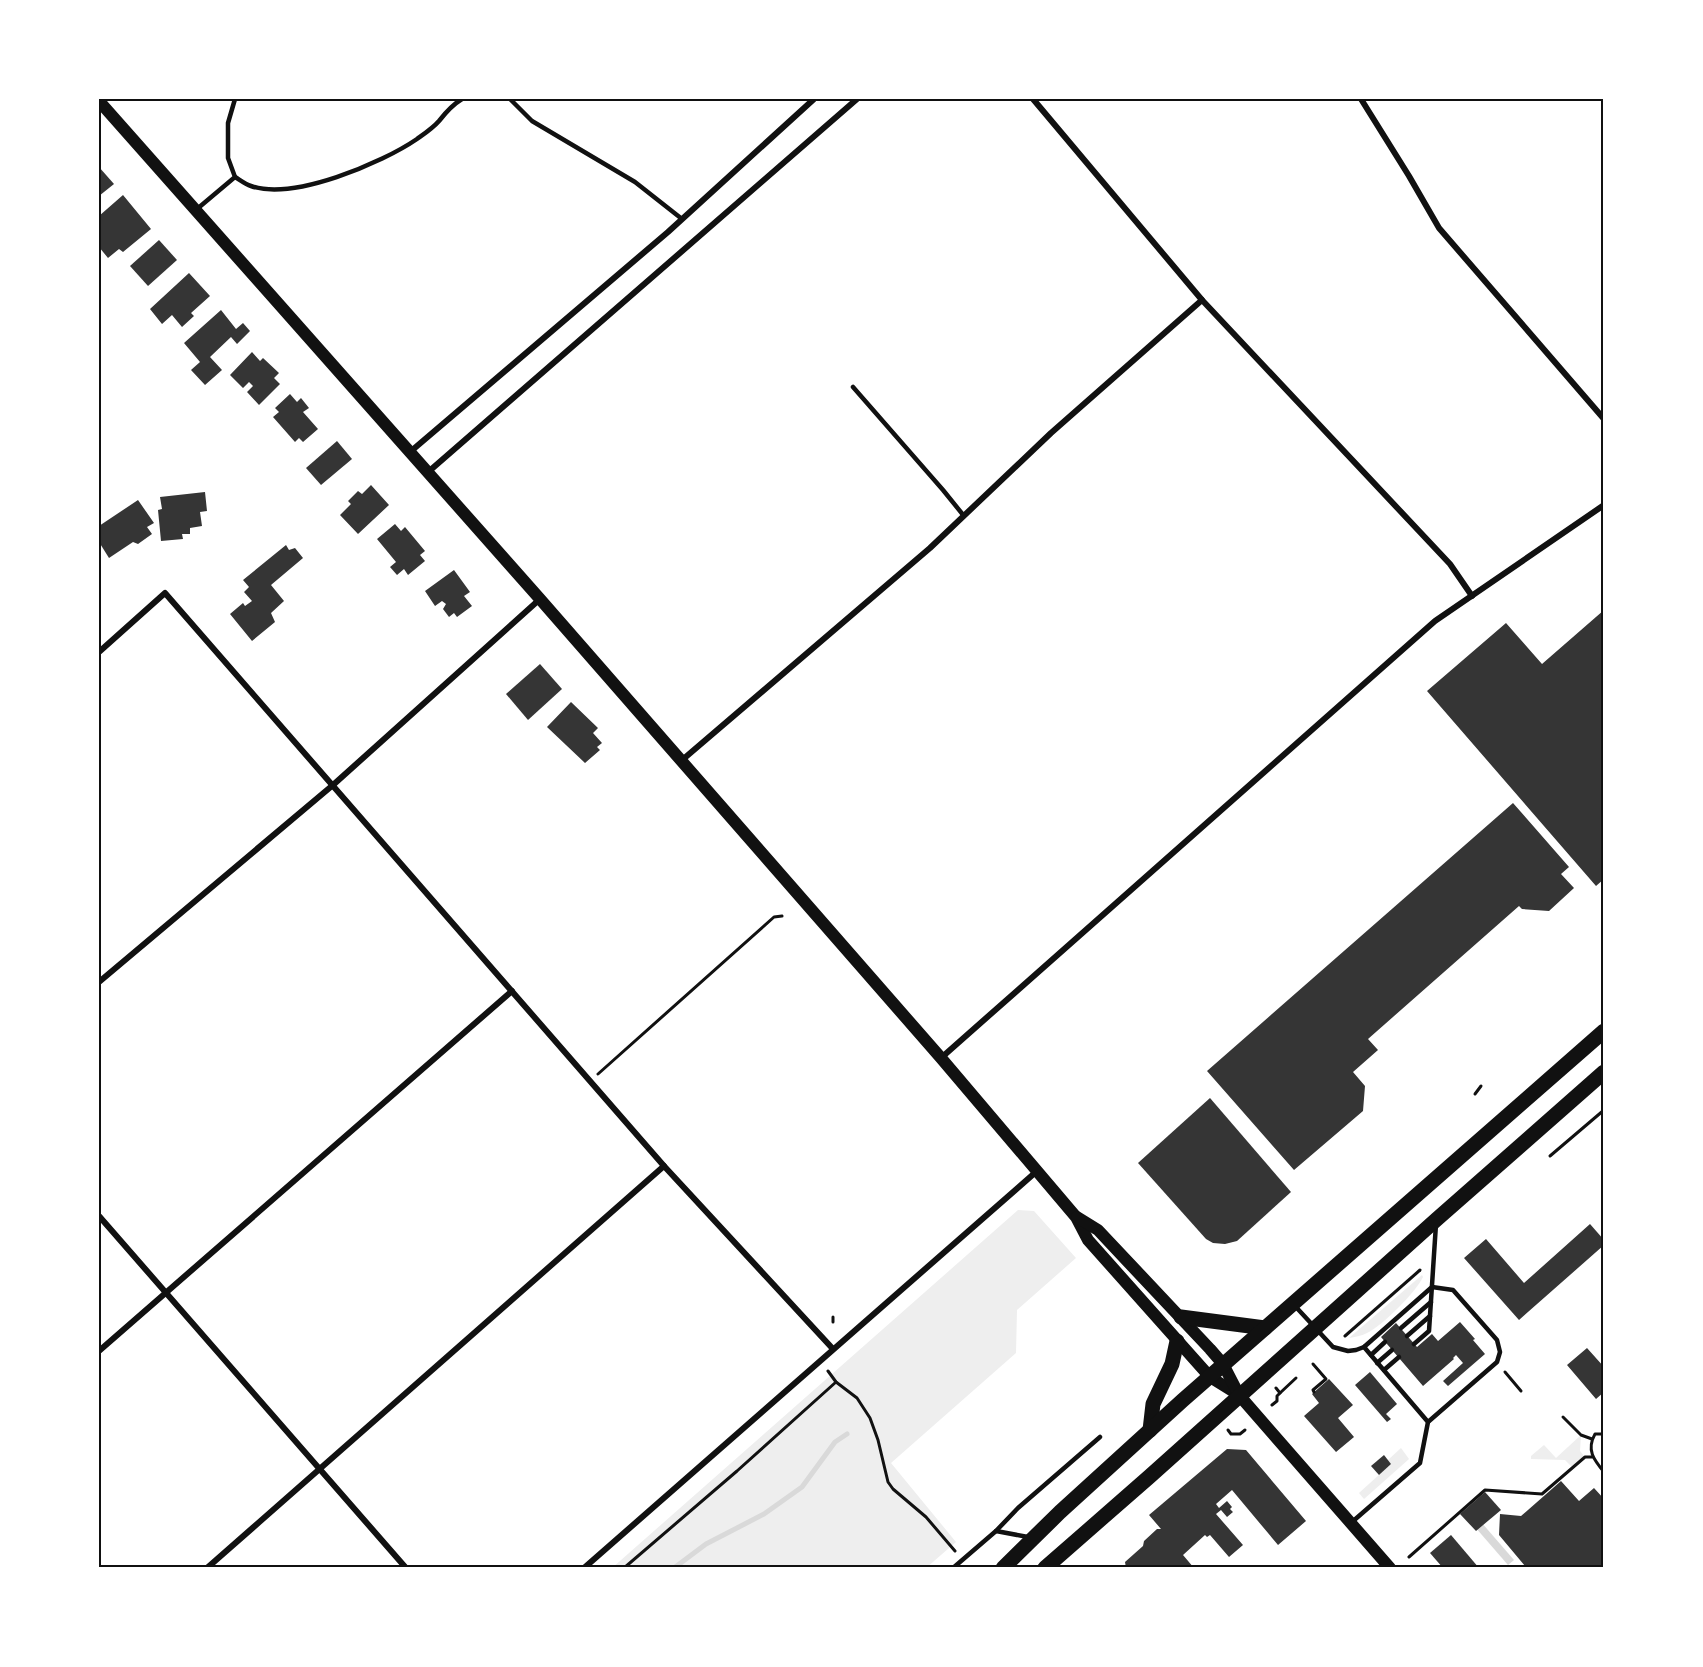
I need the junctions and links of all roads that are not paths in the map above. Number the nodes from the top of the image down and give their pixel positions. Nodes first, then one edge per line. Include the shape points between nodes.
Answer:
1 (235, 99) edge
2 (462, 99) edge
3 (510, 99) edge
4 (814, 99) edge
5 (857, 99) edge
6 (1033, 99) edge
7 (1361, 99) edge
8 (99, 101) edge
9 (235, 177) junction
10 (195, 210) junction
11 (682, 219) junction
12 (1202, 300) junction
13 (853, 387) dead end
14 (1604, 419) edge
15 (410, 452) junction
16 (427, 473) junction
17 (1604, 505) edge
18 (964, 516) junction
19 (1472, 596) junction
20 (540, 599) junction
21 (99, 652) edge
22 (681, 761) junction
23 (333, 785) junction
24 (99, 982) edge
25 (512, 991) junction
26 (1604, 1031) edge
27 (941, 1058) junction
28 (1604, 1072) edge
29 (664, 1166) junction
30 (1037, 1171) junction
31 (99, 1216) edge
32 (1076, 1216) junction
33 (1437, 1219) junction
34 (1432, 1287) junction
35 (166, 1292) junction
36 (1431, 1302) junction
37 (1293, 1304) junction
38 (1430, 1316) junction
39 (1180, 1317) junction
40 (1265, 1328) junction
41 (1315, 1328) junction
42 (1401, 1328) dead end
43 (1407, 1336) dead end
44 (1178, 1341) junction
45 (1385, 1342) dead end
46 (1414, 1344) dead end
47 (1364, 1347) junction
48 (833, 1349) junction
49 (1392, 1350) dead end
50 (99, 1351) edge
51 (1371, 1355) junction
52 (1399, 1358) dead end
53 (1377, 1363) junction
54 (1223, 1364) junction
55 (1384, 1370) junction
56 (1210, 1377) junction
57 (1239, 1395) junction
58 (1428, 1422) junction
59 (1150, 1430) junction
60 (1100, 1437) dead end
61 (320, 1470) junction
62 (1351, 1523) junction
63 (996, 1531) junction
64 (1034, 1538) junction
65 (207, 1568) edge
66 (406, 1568) edge
67 (584, 1568) edge
68 (953, 1568) edge
69 (1003, 1568) edge
70 (1045, 1568) edge
71 (1390, 1568) edge

1 - 9 lane via 228,123 228,159
2 - 9 lane via 416,139 372,165 301,187 251,186
3 - 11 lane via 532,121 635,182
4 - 11 street
5 - 16 street
6 - 12 street
7 - 14 street via 1438,228
8 - 10 main road
9 - 10 lane
10 - 15 main road
11 - 15 street
12 - 18 street
12 - 19 street via 1450,564
13 - 18 lane
15 - 16 main road
16 - 20 main road
17 - 19 street
18 - 22 street
19 - 27 street via 1434,621
20 - 22 main road
20 - 23 street
21 - 23 street via 165,593
22 - 27 main road
23 - 24 street
23 - 25 street
25 - 29 street
25 - 35 street
26 - 37 main road
27 - 30 main road
28 - 33 main road
29 - 48 street
29 - 61 street
30 - 32 main road
30 - 48 street
31 - 35 street
32 - 39 main road via 1098,1230
32 - 44 main road via 1088,1240
33 - 34 lane
33 - 41 main road
34 - 36 lane
34 - 47 lane
34 - 58 lane via 1453,1290 1497,1340 1500,1352 1497,1362
35 - 50 street
35 - 61 street
36 - 38 lane
36 - 42 lane
37 - 40 main road
37 - 41 lane
38 - 43 lane
38 - 46 lane via 1429,1331
39 - 40 main road
39 - 54 main road
40 - 54 main road
41 - 47 lane via 1332,1347
41 - 57 main road
44 - 56 main road
44 - 59 main road via 1153,1404
45 - 51 lane
47 - 51 lane
48 - 67 street
49 - 53 lane
51 - 53 lane
52 - 55 lane
53 - 55 lane
54 - 56 main road
54 - 57 main road
55 - 58 lane
56 - 57 main road
56 - 59 main road
57 - 62 main road
57 - 70 main road
58 - 62 lane via 1420,1463
59 - 64 main road
60 - 63 lane
61 - 65 street
61 - 66 street
62 - 71 main road
63 - 64 lane
63 - 68 lane
64 - 69 main road

